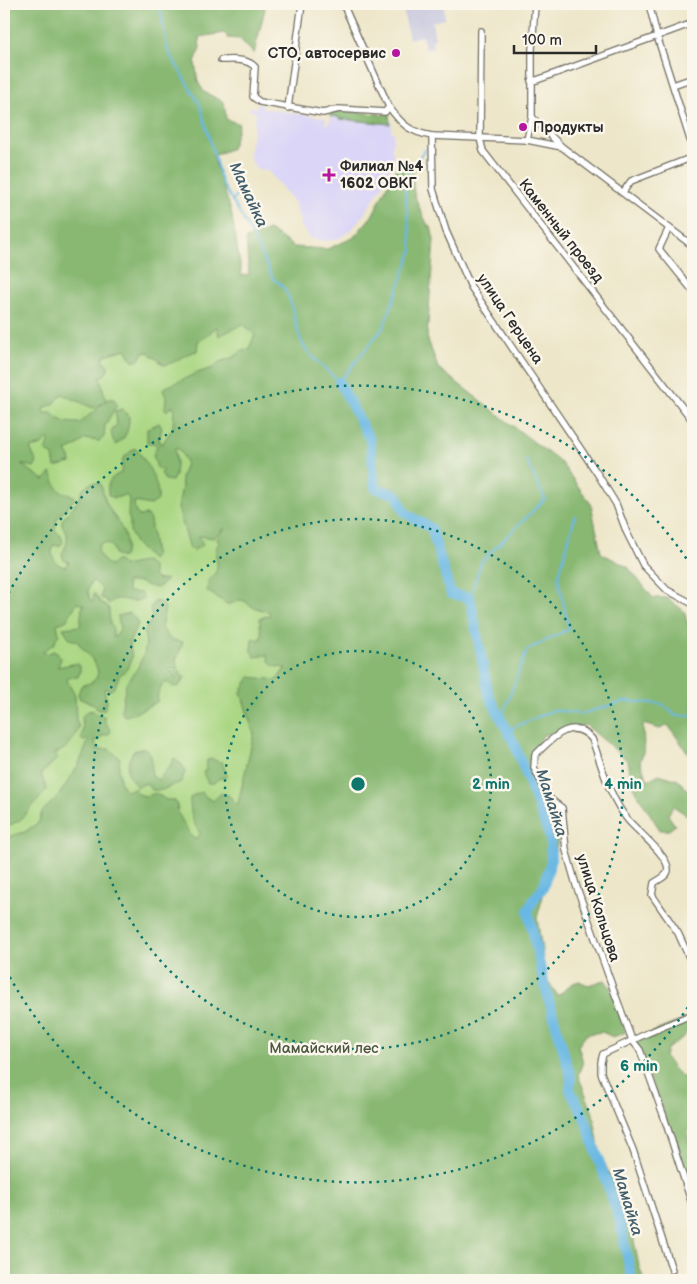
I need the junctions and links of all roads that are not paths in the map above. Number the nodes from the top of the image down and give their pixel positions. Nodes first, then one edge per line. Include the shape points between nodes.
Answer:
1 (302, 4) edge
2 (343, 4) edge
3 (535, 4) edge
4 (649, 4) edge
5 (693, 23) edge
6 (481, 32) dead end
7 (656, 36) junction
8 (220, 60) dead end
9 (693, 78) edge
10 (531, 81) junction
11 (673, 85) junction
12 (390, 107) junction
13 (288, 108) junction
14 (532, 118) junction
15 (432, 136) junction
16 (480, 138) junction
17 (527, 140) junction
18 (562, 147) junction
19 (693, 149) edge
20 (693, 157) edge
21 (622, 192) junction
22 (669, 228) junction
23 (693, 246) edge
24 (693, 291) edge
25 (693, 422) edge
26 (693, 604) edge
27 (693, 966) edge
28 (693, 1014) edge
29 (632, 1040) junction
30 (693, 1207) edge
31 (672, 1270) dead end

1 - 13 street
2 - 12 street
3 - 10 street
4 - 7 street
5 - 7 street
6 - 16 street, Каменный проезд
7 - 10 street
7 - 11 street
8 - 13 street via 250,62 255,67 253,97 260,102
9 - 11 street
10 - 14 street
11 - 19 street
12 - 13 street via 385,112 339,109 323,113
12 - 15 street via 398,121 418,133
14 - 17 street
14 - 18 street
15 - 16 street
15 - 26 street, улица Герцена via 434,189 446,231 471,287 602,481 643,564 667,590
16 - 17 street
16 - 25 street, Каменный проезд via 483,151 495,167
17 - 18 street
18 - 21 street
20 - 21 street via 631,181
21 - 22 street
22 - 23 street
22 - 24 street via 659,249
27 - 29 street, улица Кольцова via 678,933 652,896 654,883 667,874 666,864 628,820 615,799 592,739 576,729 560,732 535,755 534,768 551,800 562,808 566,850 576,885
28 - 29 street
29 - 30 street, улица Кольцова via 640,1050
29 - 31 street via 603,1054 601,1073 633,1150

